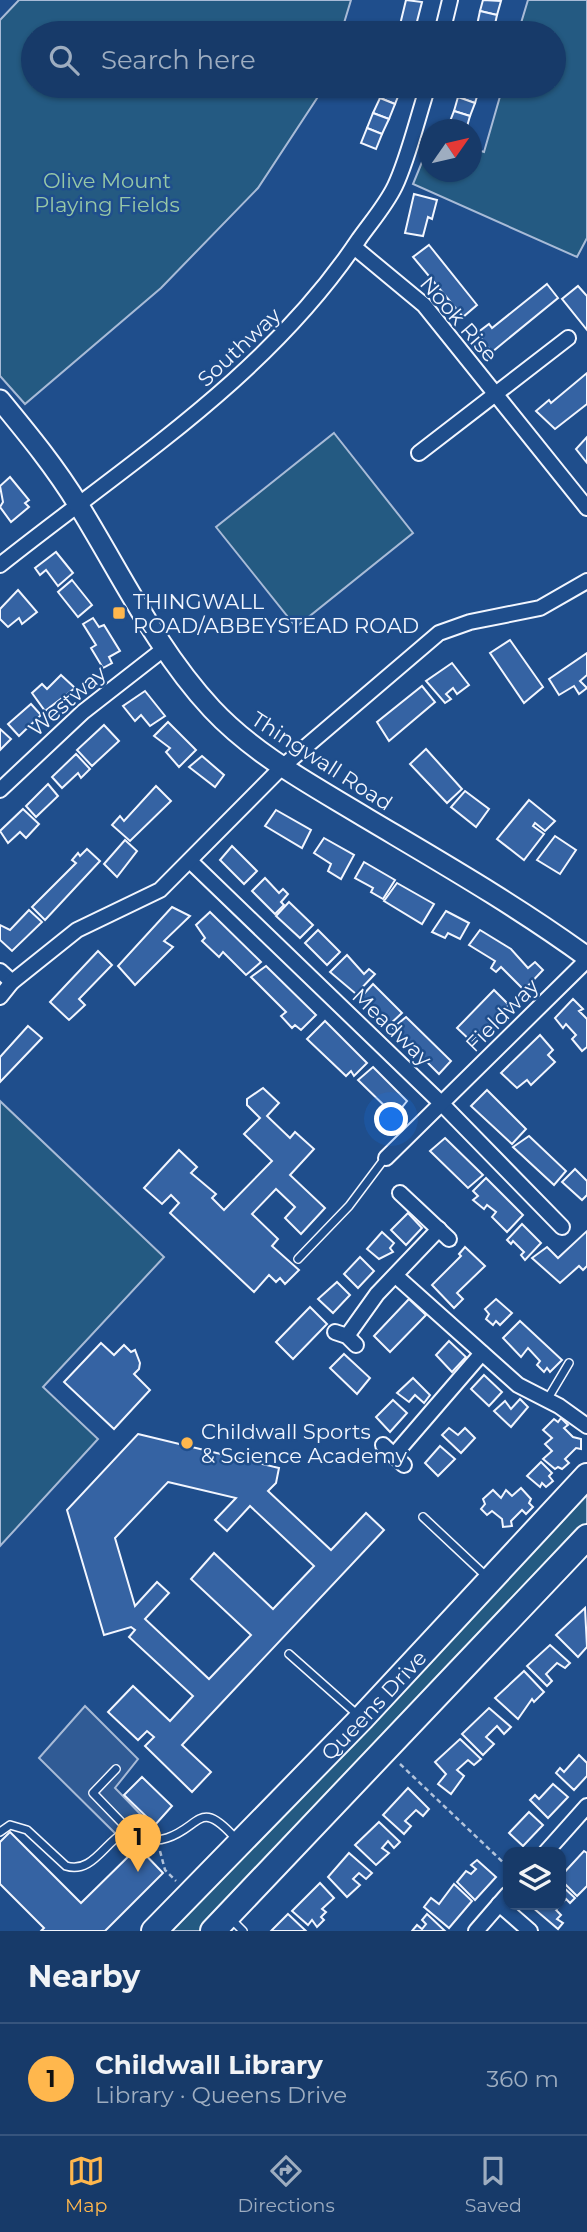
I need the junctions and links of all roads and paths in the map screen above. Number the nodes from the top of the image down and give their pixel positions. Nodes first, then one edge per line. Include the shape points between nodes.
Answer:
1 (450, 0) edge
2 (445, 21) edge
3 (424, 98) edge
4 (354, 247) junction
5 (568, 338) dead end
6 (495, 396) junction
7 (0, 400) edge
8 (419, 453) dead end
9 (77, 503) junction
10 (587, 508) edge
11 (0, 565) edge
12 (587, 581) edge
13 (165, 648) junction
14 (282, 767) junction
15 (0, 790) edge
16 (190, 861) junction
17 (587, 958) edge
18 (0, 971) edge
19 (12, 982) junction
20 (0, 997) edge
21 (442, 1104) junction
22 (386, 1157) joint
23 (400, 1193) dead end
24 (562, 1227) dead end
25 (298, 1259) dead end
26 (396, 1276) junction
27 (346, 1338) dead end
28 (482, 1353) junction
29 (569, 1363) dead end
30 (546, 1401) junction
31 (587, 1426) edge
32 (394, 1455) dead end
33 (587, 1476) edge
34 (423, 1517) dead end
35 (587, 1537) edge
36 (490, 1580) junction
37 (289, 1654) dead end
38 (362, 1718) junction
39 (385, 1750) junction
40 (116, 1769) dead end
41 (587, 1807) edge
42 (0, 1832) edge
43 (123, 1833) junction
44 (239, 1842) junction
45 (551, 1847) edge
46 (159, 1848) dead end
47 (503, 1862) edge
48 (180, 1886) dead end
49 (503, 1900) edge
50 (513, 1910) edge
51 (228, 1926) edge
52 (154, 1931) edge
53 (476, 1931) edge
54 (530, 1931) edge

1 - 2 street
3 - 4 street, Southway via 395,186
4 - 6 street, Nook Rise via 424,305
4 - 9 street, Southway via 291,329 235,383
5 - 6 street, Nook Rise
6 - 8 street, Nook Rise
6 - 10 street, Nook Rise
7 - 9 street, Thingwall Road
9 - 11 street, Southway
9 - 13 street, Thingwall Road
12 - 14 street via 540,607 439,633
13 - 14 street, Thingwall Road via 211,708
13 - 15 street, Westway via 83,712
14 - 16 street
14 - 17 street, Thingwall Road via 514,906
16 - 19 street via 160,890 77,930
16 - 21 street, Meadway
17 - 21 street, Fieldway
18 - 19 street
19 - 20 street
21 - 22 street, Fieldway
21 - 24 street, Meadway
22 - 25 lane via 349,1206
23 - 26 street via 444,1234
26 - 27 street
26 - 28 street
28 - 30 street via 518,1385
28 - 32 street
29 - 30 lane
30 - 31 street
33 - 36 highway, Queens Drive
34 - 36 lane
35 - 39 highway, Queens Drive
36 - 38 highway, Queens Drive
37 - 38 lane
38 - 44 highway, Queens Drive
39 - 47 path
39 - 51 highway, Queens Drive
40 - 43 lane via 93,1793 121,1822
41 - 45 street
42 - 43 lane via 10,1825 22,1826 74,1869 85,1867
43 - 44 lane via 162,1840 193,1821 211,1817
44 - 52 highway, Queens Drive
46 - 48 path via 165,1870
49 - 53 street
50 - 54 street

